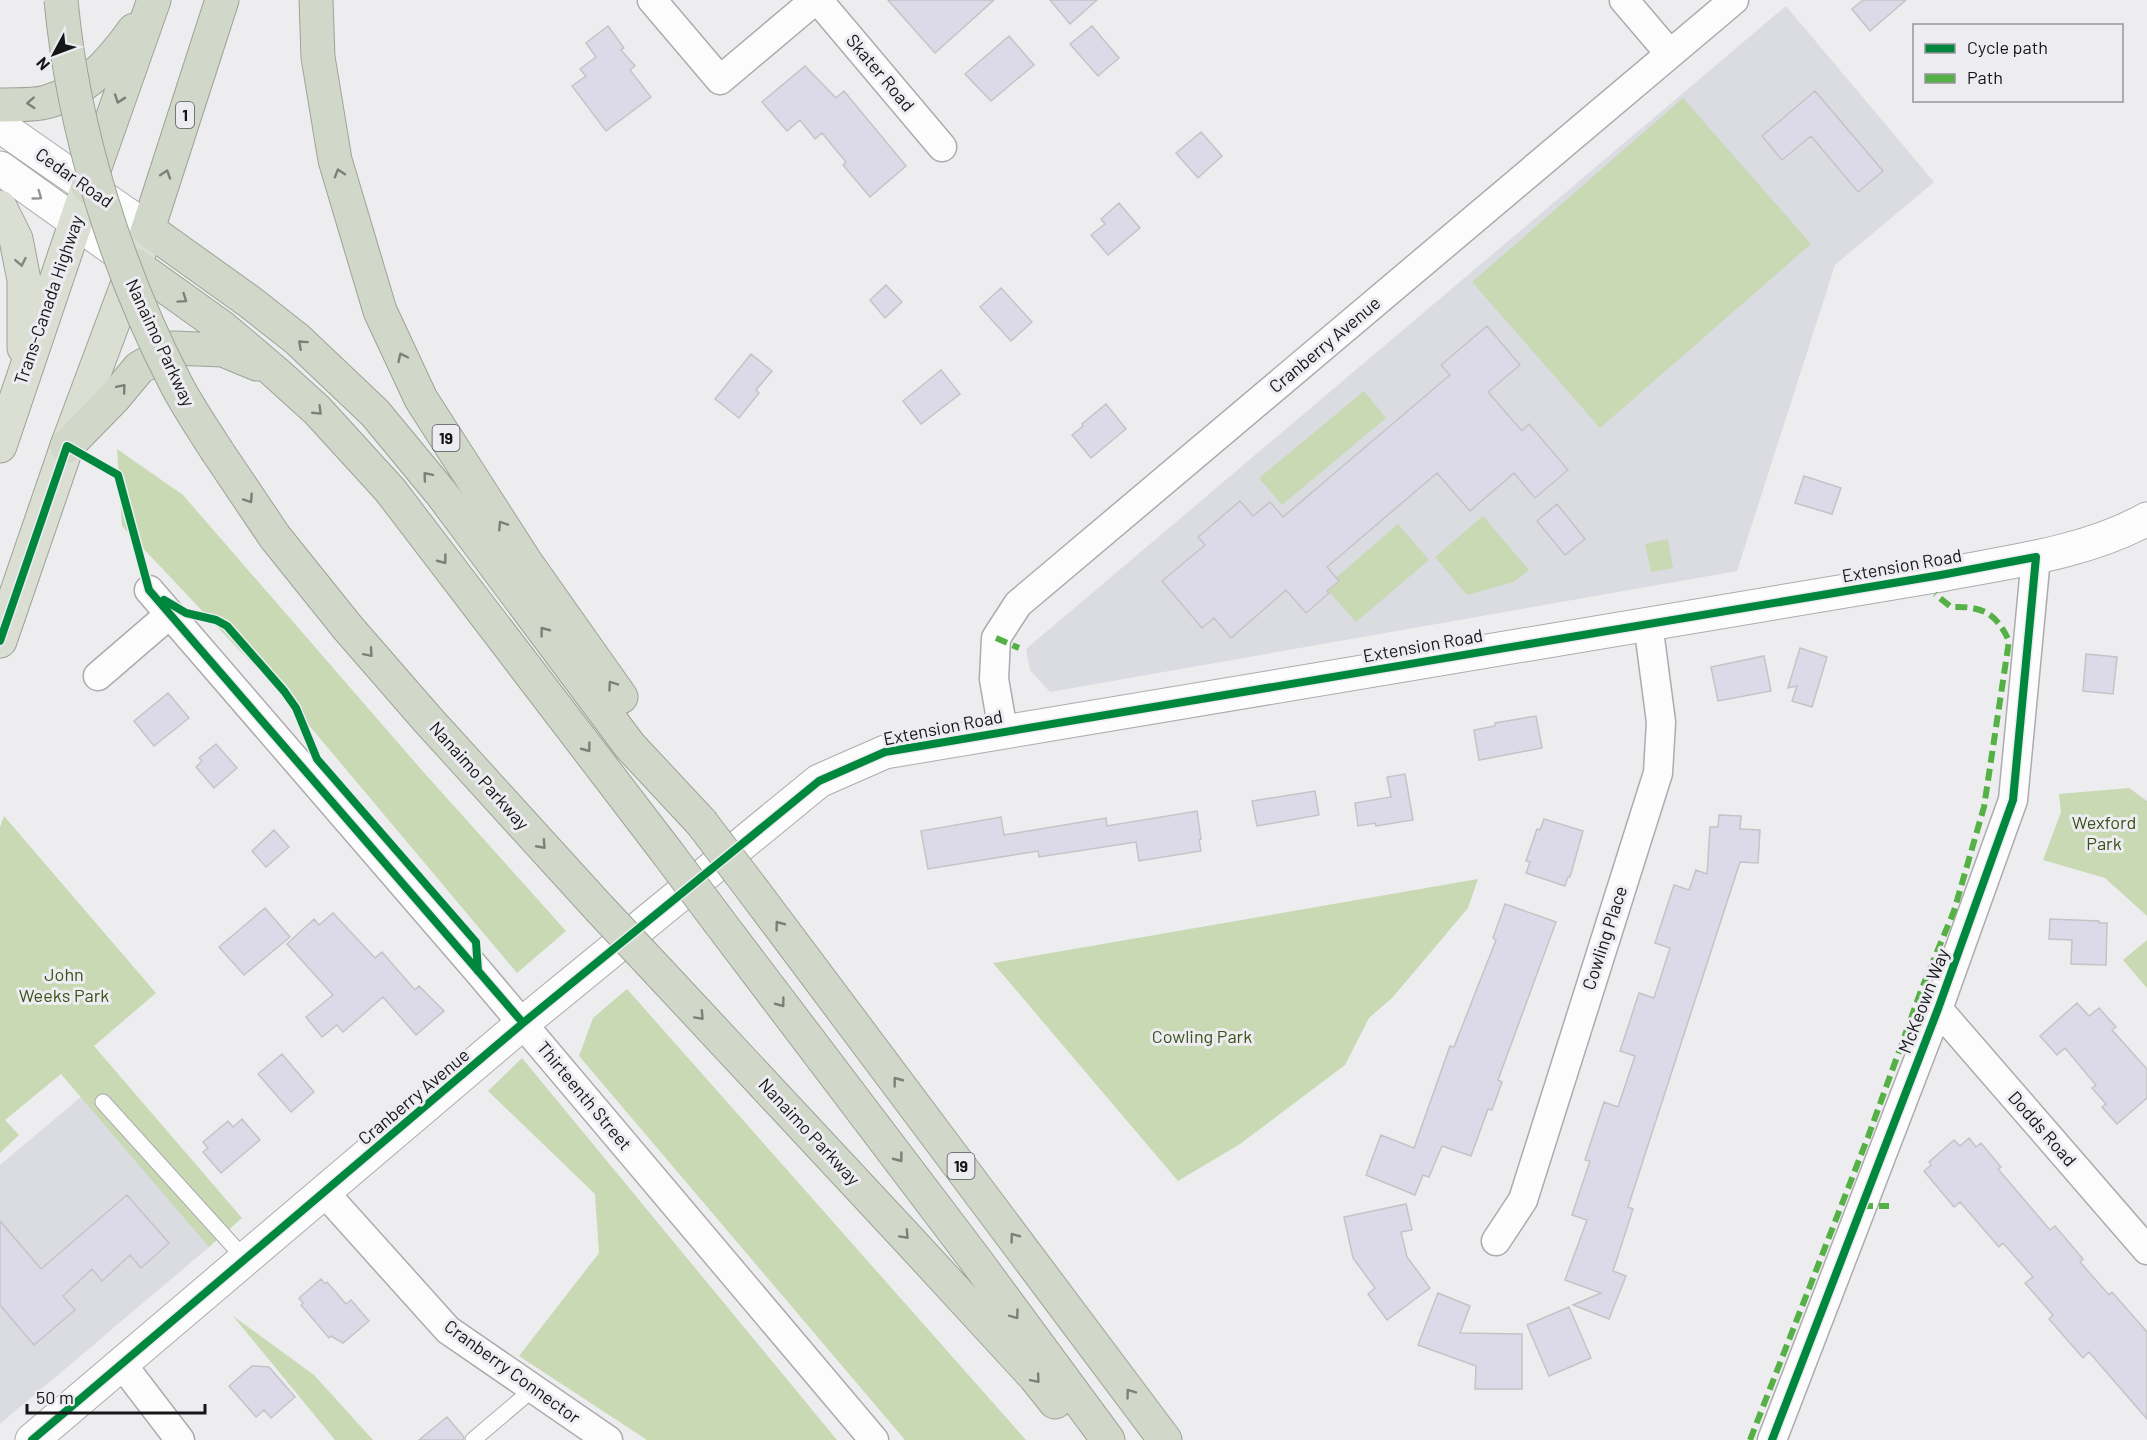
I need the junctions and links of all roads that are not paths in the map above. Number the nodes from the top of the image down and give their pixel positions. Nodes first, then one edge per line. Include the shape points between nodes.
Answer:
1 (61, 0) edge
2 (222, 0) edge
3 (316, 0) edge
4 (652, 0) edge
5 (817, 0) edge
6 (1624, 0) edge
7 (1734, 0) edge
8 (153, 2) edge
9 (1670, 54) junction
10 (0, 105) edge
11 (0, 126) edge
12 (942, 147) dead end
13 (0, 168) edge
14 (87, 189) junction
15 (0, 207) edge
16 (76, 223) junction
17 (148, 229) junction
18 (135, 265) junction
19 (25, 369) junction
20 (275, 372) junction
21 (0, 446) edge
22 (67, 446) junction
23 (2147, 519) edge
24 (2036, 557) junction
25 (149, 590) dead end
26 (170, 614) junction
27 (1648, 623) junction
28 (0, 641) edge
29 (98, 676) dead end
30 (1003, 731) junction
31 (819, 781) joint
32 (701, 822) junction
33 (1938, 1009) junction
34 (523, 1023) junction
35 (103, 1102) dead end
36 (324, 1192) junction
37 (1496, 1240) dead end
38 (2147, 1250) edge
39 (245, 1259) junction
40 (121, 1363) junction
41 (533, 1389) junction
42 (32, 1440) edge
43 (180, 1440) edge
44 (473, 1440) edge
45 (608, 1440) edge
46 (874, 1440) edge
47 (1084, 1440) edge
48 (1108, 1440) edge
49 (1165, 1440) edge
50 (1772, 1440) edge

1 -> 47 highway, Nanaimo Parkway, bridge via 82,126 109,225 143,315 177,387 275,537 428,720 1027,1369
17 -> 2 highway, 1
32 -> 3 highway, 19 via 656,748 525,561 421,399 380,311 335,160 318,57
4 - 5 street via 720,80
5 - 12 street, Skater Road
6 - 9 street
7 - 9 street, Cranberry Avenue
8 -> 10 highway via 115,56 86,84 45,102
8 -> 14 highway
9 - 30 street, Cranberry Avenue via 1018,604 996,638 994,679
11 - 14 street, Cedar Road
13 -> 16 street, Cedar Road
14 - 16 highway, Trans-Canada Highway
14 - 17 street, Cedar Road
15 -> 19 highway via 16,238 24,280
16 - 18 street, Cedar Road
16 - 19 highway, Trans-Canada Highway
17 - 18 highway, 1
32 -> 17 highway via 630,746 441,493 375,413 297,339
18 -> 20 highway via 224,328
18 - 22 highway, 1
19 - 21 highway, Trans-Canada Highway
22 -> 20 highway via 139,368 173,348 223,350
20 -> 48 highway, bridge via 324,417 390,490
22 - 28 highway, 1
23 - 24 street, Extension Road via 2075,548
24 - 27 street, Extension Road
24 - 33 street, McKeown Way via 2013,800
25 - 26 street, Thirteenth Street
26 - 29 street
26 - 34 street, Thirteenth Street
27 - 30 street, Extension Road
27 - 37 street, Cowling Place via 1661,722 1658,773 1523,1200
30 - 31 street, Extension Road via 885,752
31 - 34 street, Cranberry Avenue
49 -> 32 highway, 19, bridge
33 - 38 street, Dodds Road
33 - 50 street, McKeown Way
34 - 36 street, Cranberry Avenue
34 - 46 street, Thirteenth Street
35 - 39 lane
36 - 39 street, Cranberry Avenue
36 - 41 street, Cranberry Connector via 448,1330
39 - 40 street, Cranberry Avenue
40 - 42 street, Cranberry Avenue
40 - 43 street
41 - 44 lane
41 - 45 street, Cranberry Connector

